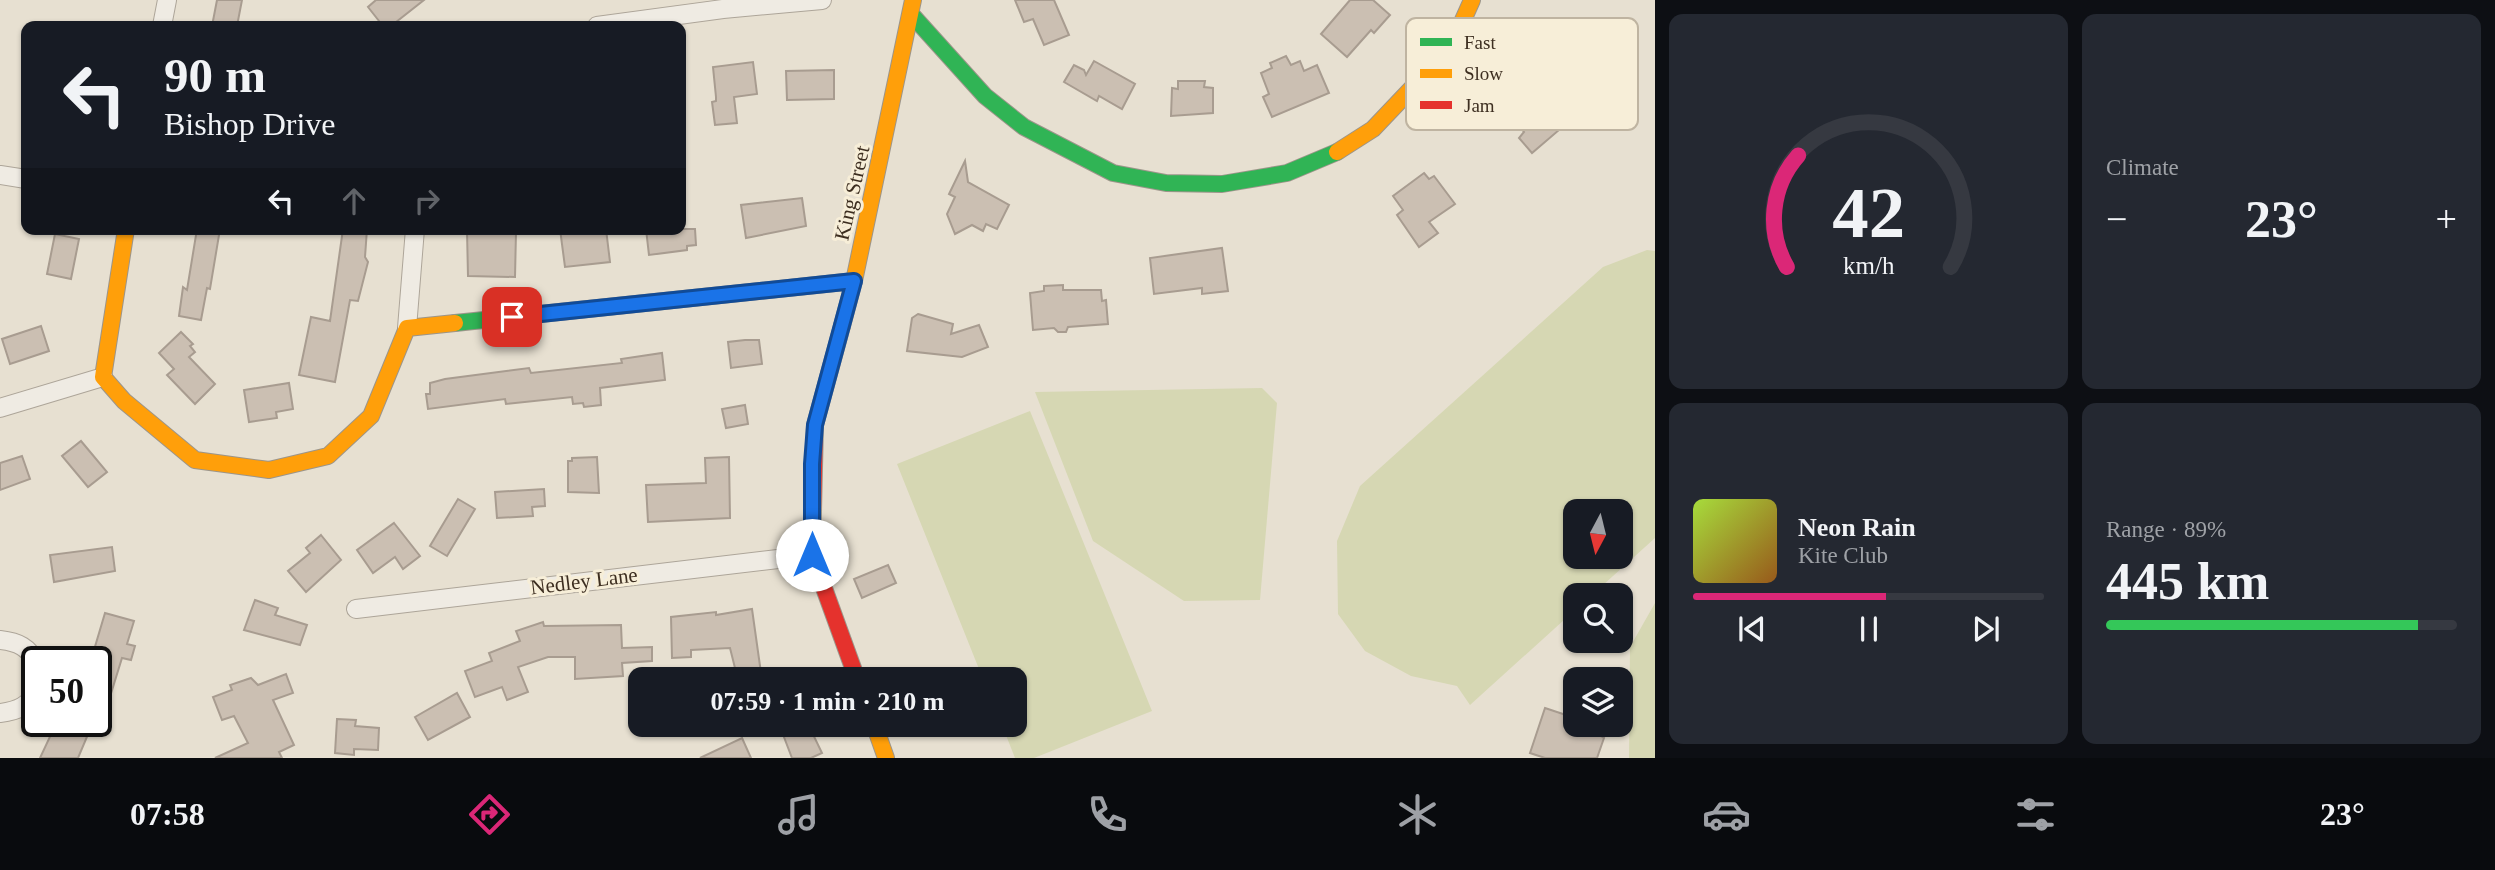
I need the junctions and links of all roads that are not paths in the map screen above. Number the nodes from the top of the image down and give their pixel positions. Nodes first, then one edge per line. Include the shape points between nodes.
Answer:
1 (167, 0) edge
2 (822, 0) edge
3 (1472, 0) edge
4 (912, 7) edge
5 (1464, 18) edge
6 (163, 21) edge
7 (634, 21) edge
8 (1406, 94) edge
9 (0, 175) edge
10 (21, 178) edge
11 (125, 235) edge
12 (415, 235) edge
13 (854, 281) junction
14 (407, 328) junction
15 (103, 377) junction
16 (0, 408) edge
17 (812, 555) junction
18 (356, 609) dead end
19 (0, 640) edge
20 (22, 646) edge
21 (853, 667) edge
22 (21, 708) edge
23 (0, 713) edge
24 (879, 737) edge
25 (886, 758) edge

1 - 6 street
2 - 7 street
3 - 5 street
4 - 8 street via 985,96 1024,127 1113,173 1166,183 1222,184 1331,158 1373,129
4 - 13 street, King Street
9 - 10 street
11 - 15 street
12 - 14 street
13 - 14 street
13 - 17 street, King Street via 815,425
14 - 15 street via 371,416 328,456 269,470 195,460 124,401
15 - 16 street
17 - 18 street, Nedley Lane
17 - 21 street, King Street
19 - 20 street
22 - 23 street
24 - 25 street

